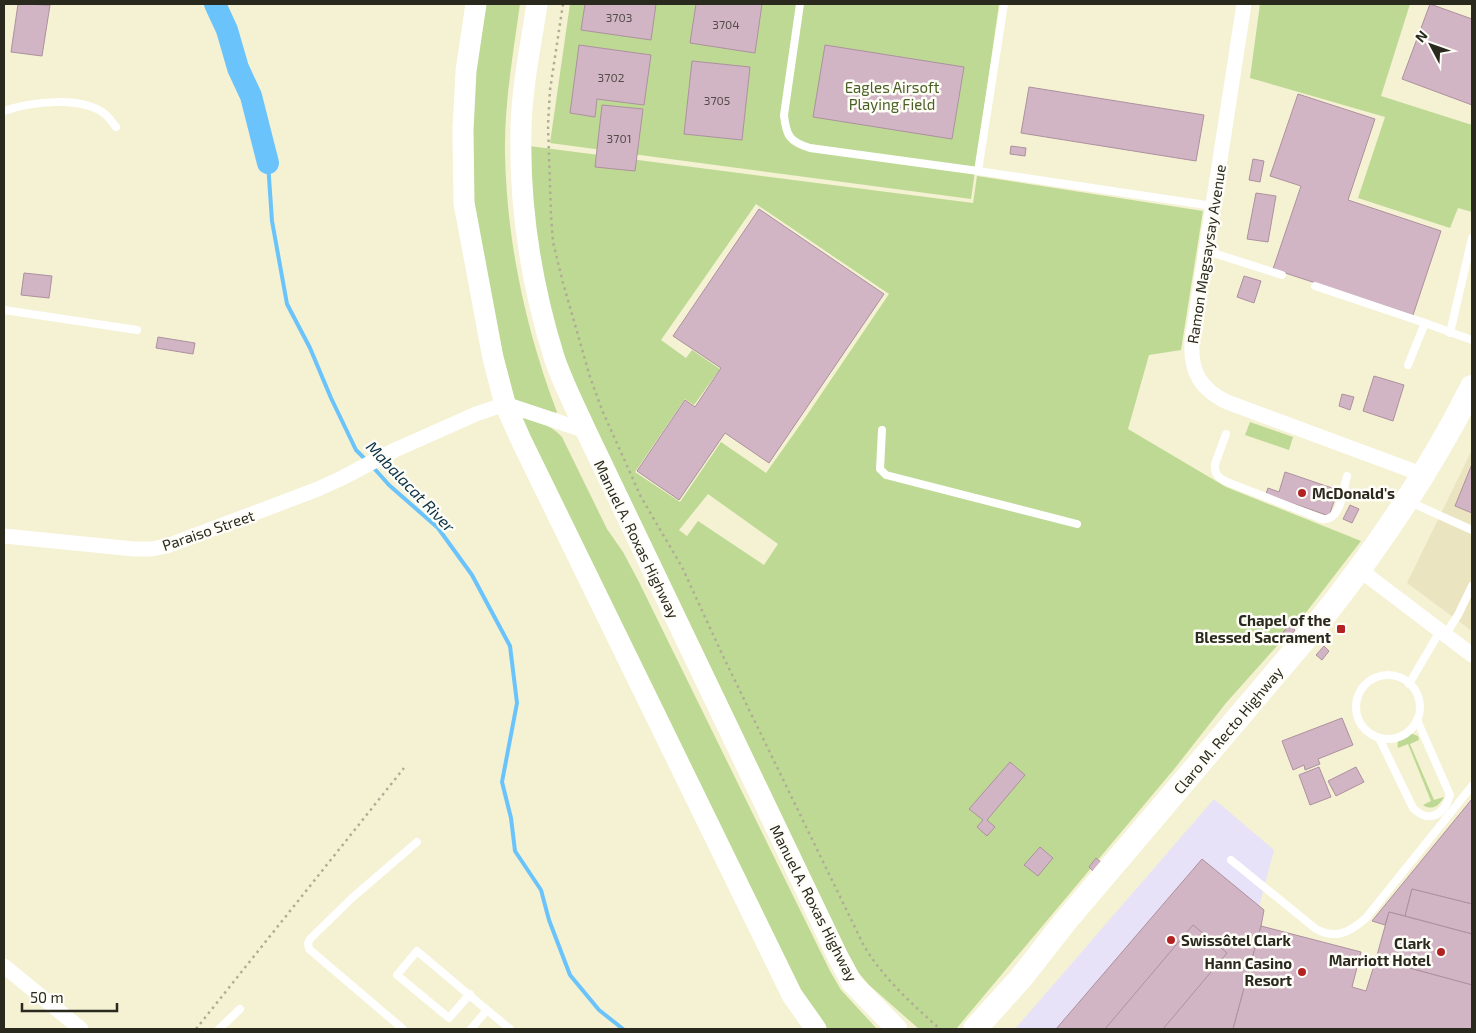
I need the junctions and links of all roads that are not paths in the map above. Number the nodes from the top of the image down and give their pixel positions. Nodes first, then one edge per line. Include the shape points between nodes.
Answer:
1 (476, 4) edge
2 (537, 4) edge
3 (800, 4) edge
4 (1004, 4) edge
5 (1244, 4) edge
6 (4, 111) edge
7 (116, 127) dead end
8 (978, 171) junction
9 (1214, 206) junction
10 (1472, 238) edge
11 (1206, 251) junction
12 (1282, 276) dead end
13 (1315, 286) dead end
14 (4, 310) edge
15 (1425, 323) junction
16 (137, 330) dead end
17 (1450, 333) junction
18 (1472, 340) edge
19 (1408, 365) dead end
20 (1472, 387) edge
21 (505, 404) junction
22 (882, 430) dead end
23 (586, 431) junction
24 (1226, 434) dead end
25 (1424, 475) junction
26 (1347, 476) dead end
27 (1407, 501) junction
28 (1077, 524) dead end
29 (1472, 530) edge
30 (4, 536) edge
31 (1360, 570) junction
32 (1472, 586) edge
33 (1442, 633) junction
34 (1472, 655) edge
35 (1410, 684) junction
36 (1417, 720) junction
37 (1378, 738) junction
38 (1472, 786) edge
39 (417, 842) dead end
40 (1231, 860) dead end
41 (4, 966) edge
42 (1021, 978) junction
43 (470, 994) junction
44 (240, 1009) dead end
45 (487, 1010) junction
46 (81, 1029) edge
47 (219, 1029) edge
48 (403, 1029) edge
49 (471, 1029) edge
50 (510, 1029) edge
51 (816, 1029) edge
52 (897, 1029) edge
53 (975, 1029) edge
54 (994, 1029) edge

1 - 21 main road via 466,71 464,203 492,358
2 - 23 main road, Manuel A. Roxas Highway via 525,75 521,128 523,204 533,274 555,358
3 - 8 lane via 784,116 787,133 792,139 810,148
4 - 8 lane
5 - 9 street, Ramon Magsaysay Avenue
6 - 7 lane via 19,105 52,102 87,105 105,114
8 - 9 lane
9 - 11 street, Ramon Magsaysay Avenue
10 - 17 lane
11 - 12 lane
11 - 25 street, Ramon Magsaysay Avenue via 1191,354 1194,369 1204,386 1227,402
13 - 15 lane
14 - 16 lane
15 - 17 lane
15 - 19 lane
17 - 18 lane
20 - 25 main road, Claro M. Recto Highway
21 - 23 street
21 - 30 street, Paraiso Street via 394,450 318,489 167,546 134,549
21 - 51 main road via 792,995
22 - 28 lane via 880,470 886,476
23 - 52 main road, Manuel A. Roxas Highway via 838,957 852,983
24 - 26 lane via 1214,469 1218,477 1322,519 1330,519 1336,514
25 - 27 main road, Claro M. Recto Highway
27 - 29 lane
27 - 31 main road, Claro M. Recto Highway
31 - 33 street
31 - 42 main road, Claro M. Recto Highway
32 - 33 lane via 1458,615
33 - 34 street
33 - 35 lane
35 - 36 lane via 1419,700
35 - 37 lane via 1401,678 1380,676 1363,687 1356,706 1358,717 1362,726
36 - 37 lane via 1405,734 1396,738
36 - 37 lane via 1450,795 1440,813 1431,817 1420,816 1413,808
38 - 40 lane via 1366,918 1354,929 1339,934 1325,934 1316,929
39 - 48 lane via 352,898 308,943 309,949
41 - 46 street
42 - 53 main road, Claro M. Recto Highway
42 - 54 main road
43 - 43 lane via 417,951 397,975 449,1018
43 - 45 lane
44 - 47 lane
45 - 49 lane
45 - 50 lane

